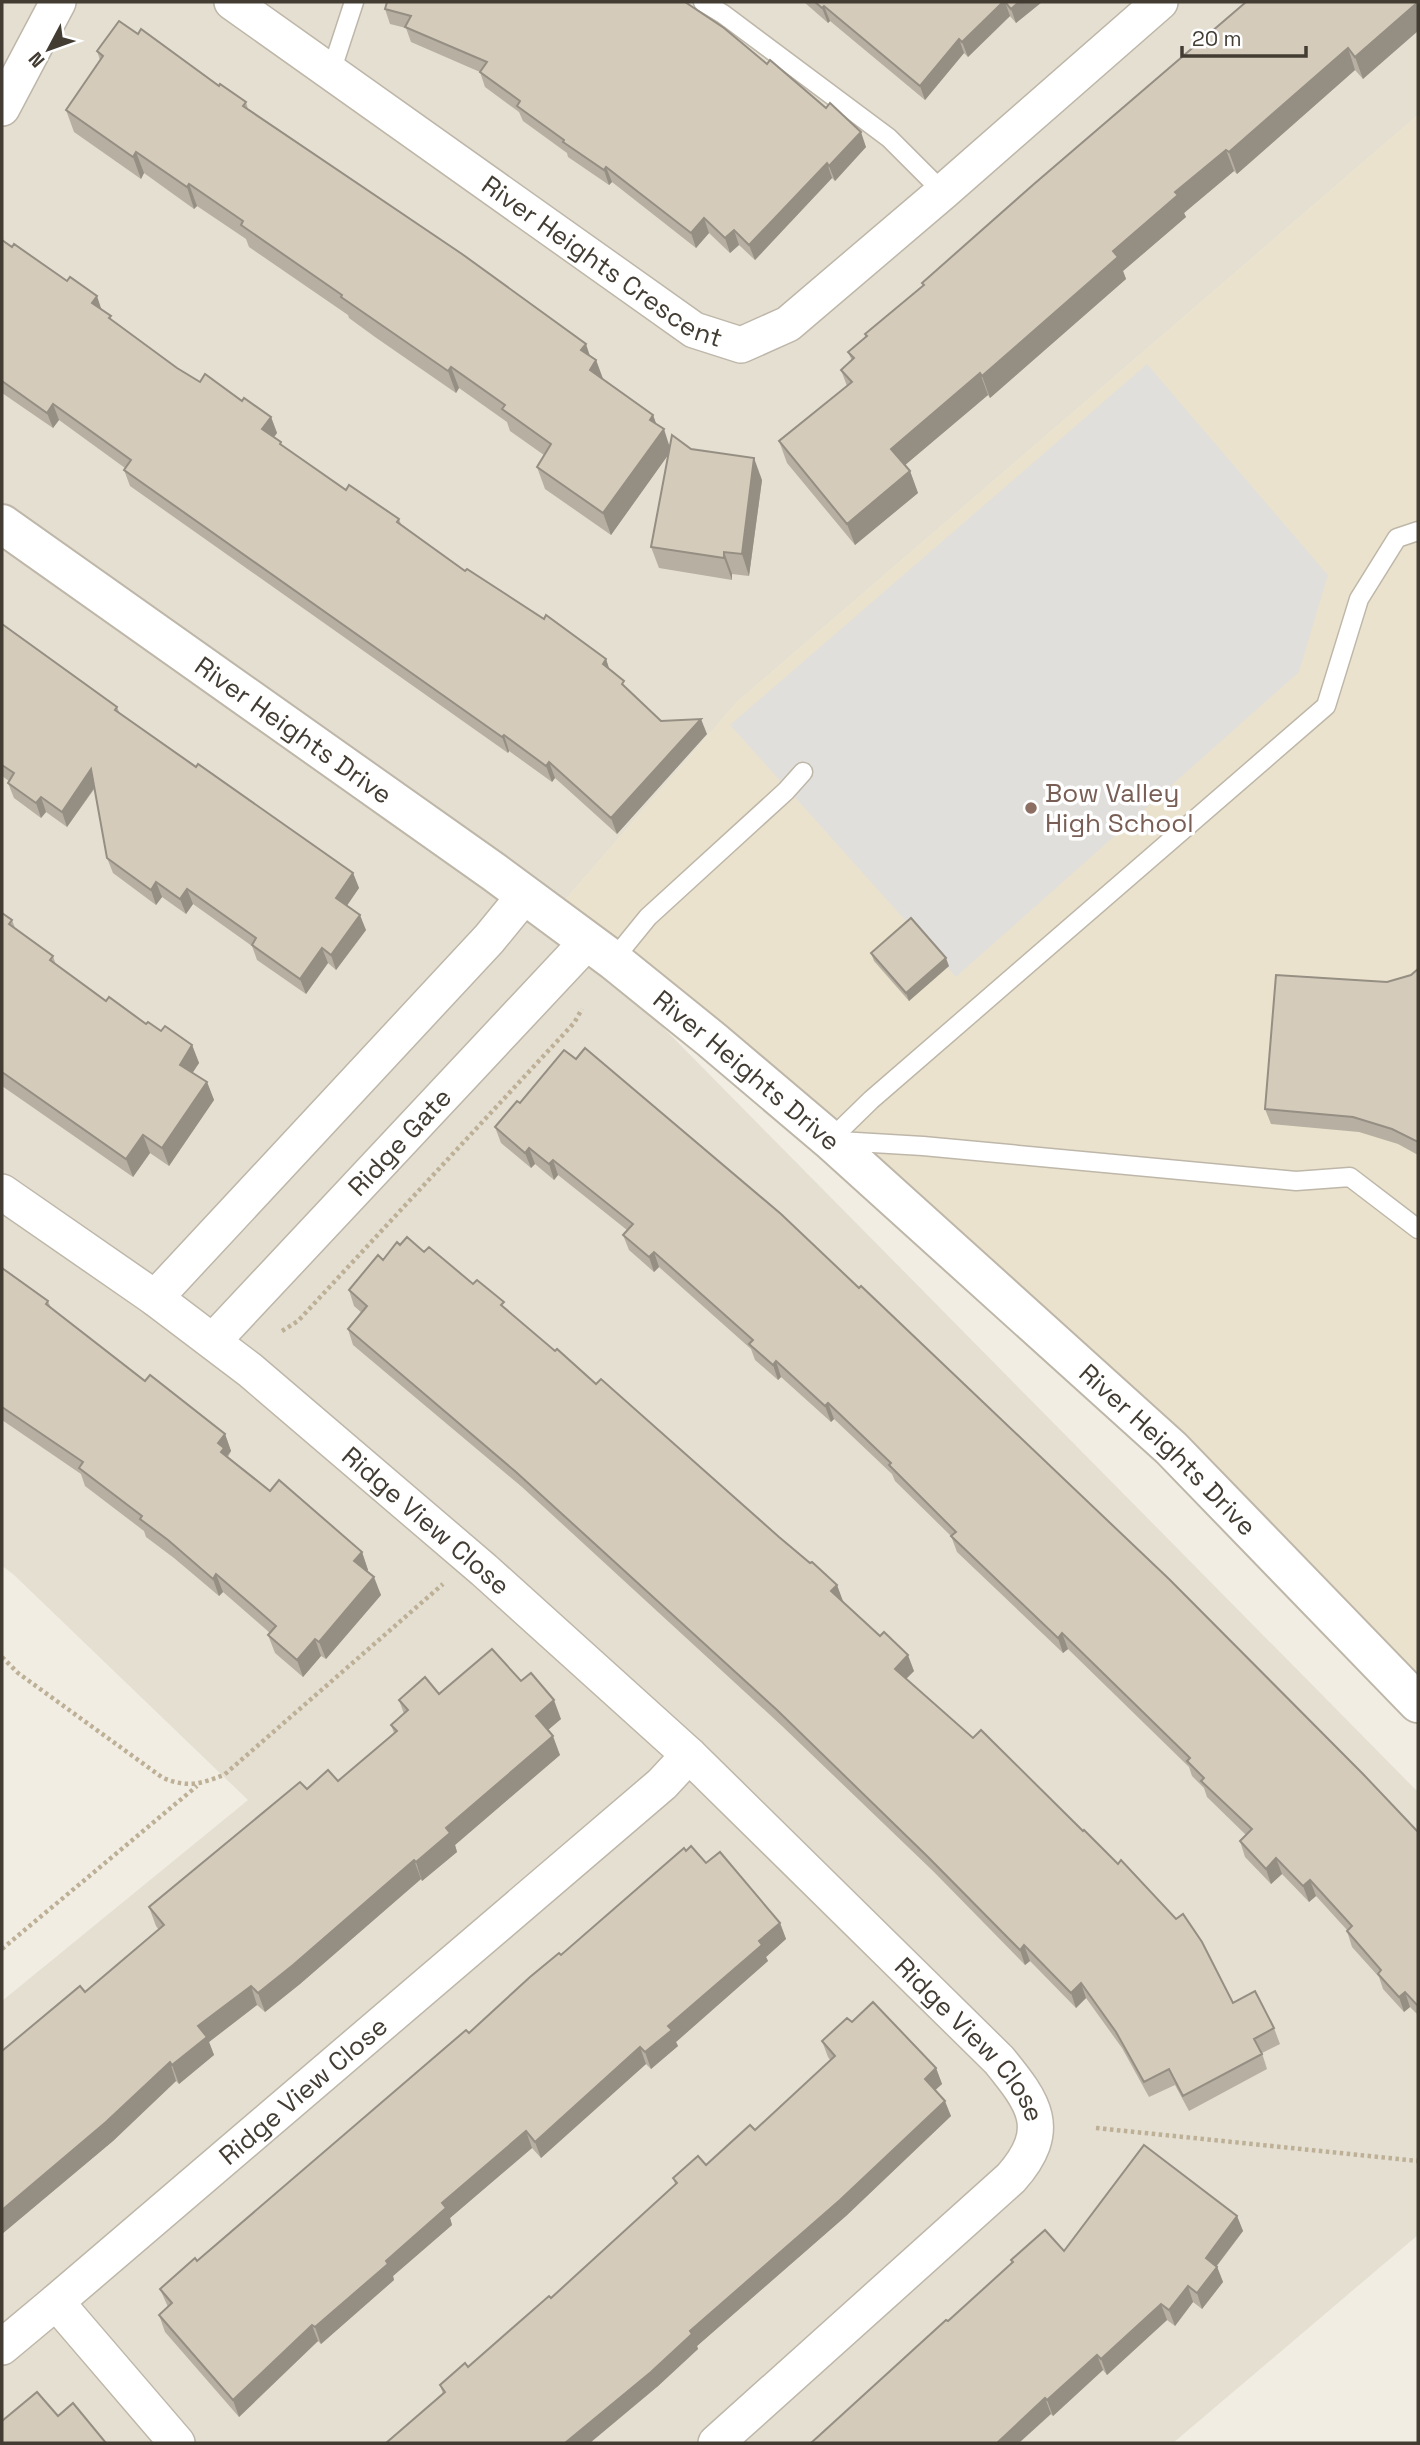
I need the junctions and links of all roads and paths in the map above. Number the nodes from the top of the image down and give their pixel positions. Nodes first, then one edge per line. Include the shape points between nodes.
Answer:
1 (58, 2) edge
2 (232, 2) edge
3 (354, 2) edge
4 (704, 2) edge
5 (1160, 2) edge
6 (730, 8) edge
7 (331, 72) junction
8 (2, 108) edge
9 (943, 192) junction
10 (2, 524) edge
11 (1418, 531) edge
12 (803, 772) dead end
13 (525, 895) junction
14 (600, 951) junction
15 (582, 1009) dead end
16 (830, 1140) junction
17 (2, 1192) edge
18 (1418, 1228) edge
19 (155, 1298) junction
20 (282, 1331) dead end
21 (213, 1341) junction
22 (446, 1581) dead end
23 (2, 1657) edge
24 (1418, 1703) edge
25 (689, 1755) junction
26 (197, 1785) junction
27 (2, 1949) edge
28 (1096, 2128) dead end
29 (1418, 2161) edge
30 (56, 2302) junction
31 (2, 2347) edge
32 (177, 2443) edge
33 (716, 2443) edge

1 - 8 street
2 - 7 street, River Heights Crescent
3 - 7 lane
4 - 6 lane
5 - 9 street, River Heights Crescent
6 - 9 lane via 889,138
7 - 9 street, River Heights Crescent via 694,330 741,345 788,324
10 - 13 street, River Heights Drive
11 - 16 lane via 1397,538 1359,598 1326,706
12 - 14 lane via 648,917
13 - 14 street, River Heights Drive
13 - 19 street
14 - 16 street, River Heights Drive
14 - 21 street, Ridge Gate
15 - 20 path via 574,1023 298,1321
16 - 18 lane via 1296,1181 1350,1177
16 - 24 street, River Heights Drive via 1171,1448
17 - 19 street, Ridge View Close
19 - 21 street, Ridge View Close
21 - 25 street, Ridge View Close via 484,1570
22 - 26 path via 224,1775
23 - 26 path via 18,1674 163,1778
25 - 30 street, Ridge View Close via 651,1793
25 - 33 street, Ridge View Close via 999,2060 1031,2102 1037,2123 1026,2161 1011,2178
26 - 27 path
28 - 29 path
30 - 31 street, Ridge View Close
30 - 32 street

